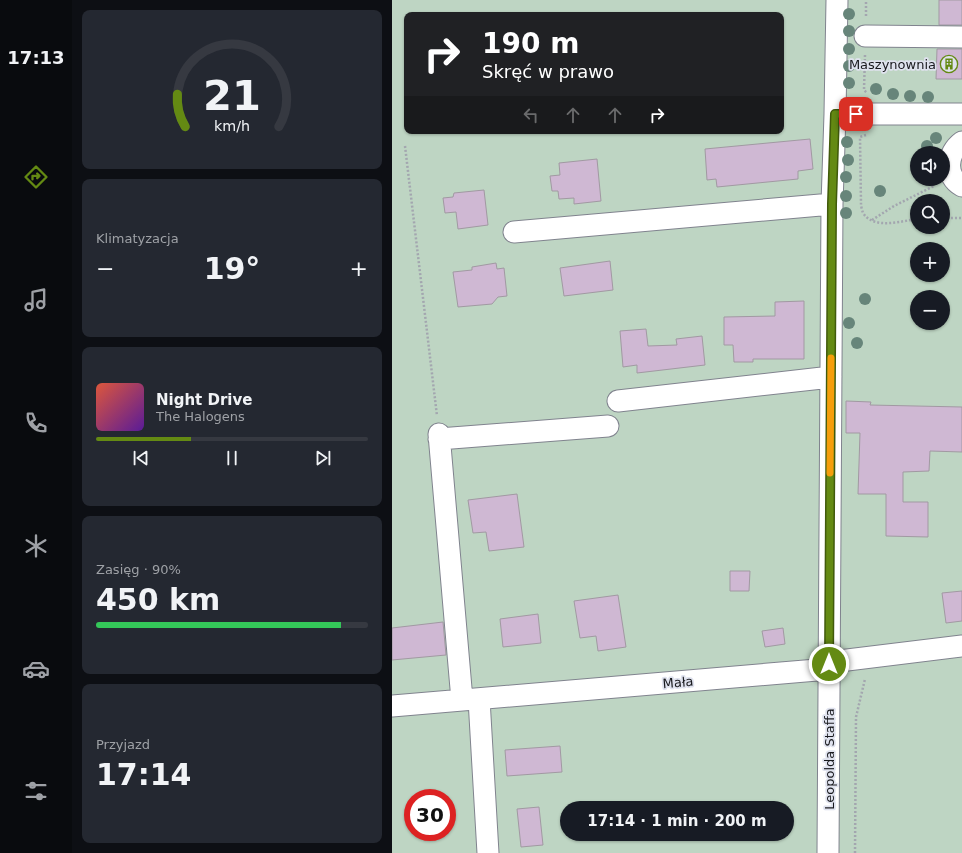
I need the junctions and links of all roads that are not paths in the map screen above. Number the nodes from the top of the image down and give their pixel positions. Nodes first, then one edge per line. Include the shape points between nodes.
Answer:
1 (837, 0) edge
2 (865, 36) dead end
3 (962, 37) edge
4 (835, 114) junction
5 (941, 114) junction
6 (962, 114) edge
7 (962, 141) edge
8 (957, 182) edge
9 (832, 204) junction
10 (514, 232) dead end
11 (831, 377) junction
12 (618, 401) dead end
13 (608, 426) dead end
14 (962, 646) edge
15 (829, 664) junction
16 (470, 699) junction
17 (392, 706) edge
18 (488, 853) edge
19 (828, 853) edge

1 - 4 street, Leopolda Staffa
2 - 3 street
4 - 5 street
4 - 9 street, Leopolda Staffa
5 - 6 street
5 - 7 street
7 - 8 street via 956,146 949,162 950,170
9 - 10 street
9 - 11 street, Leopolda Staffa
11 - 12 street
11 - 15 street, Leopolda Staffa
13 - 16 street via 439,437
14 - 15 street, Mała
15 - 16 street, Mała via 817,670
15 - 19 street, Leopolda Staffa
16 - 17 street, Mała
16 - 18 street

